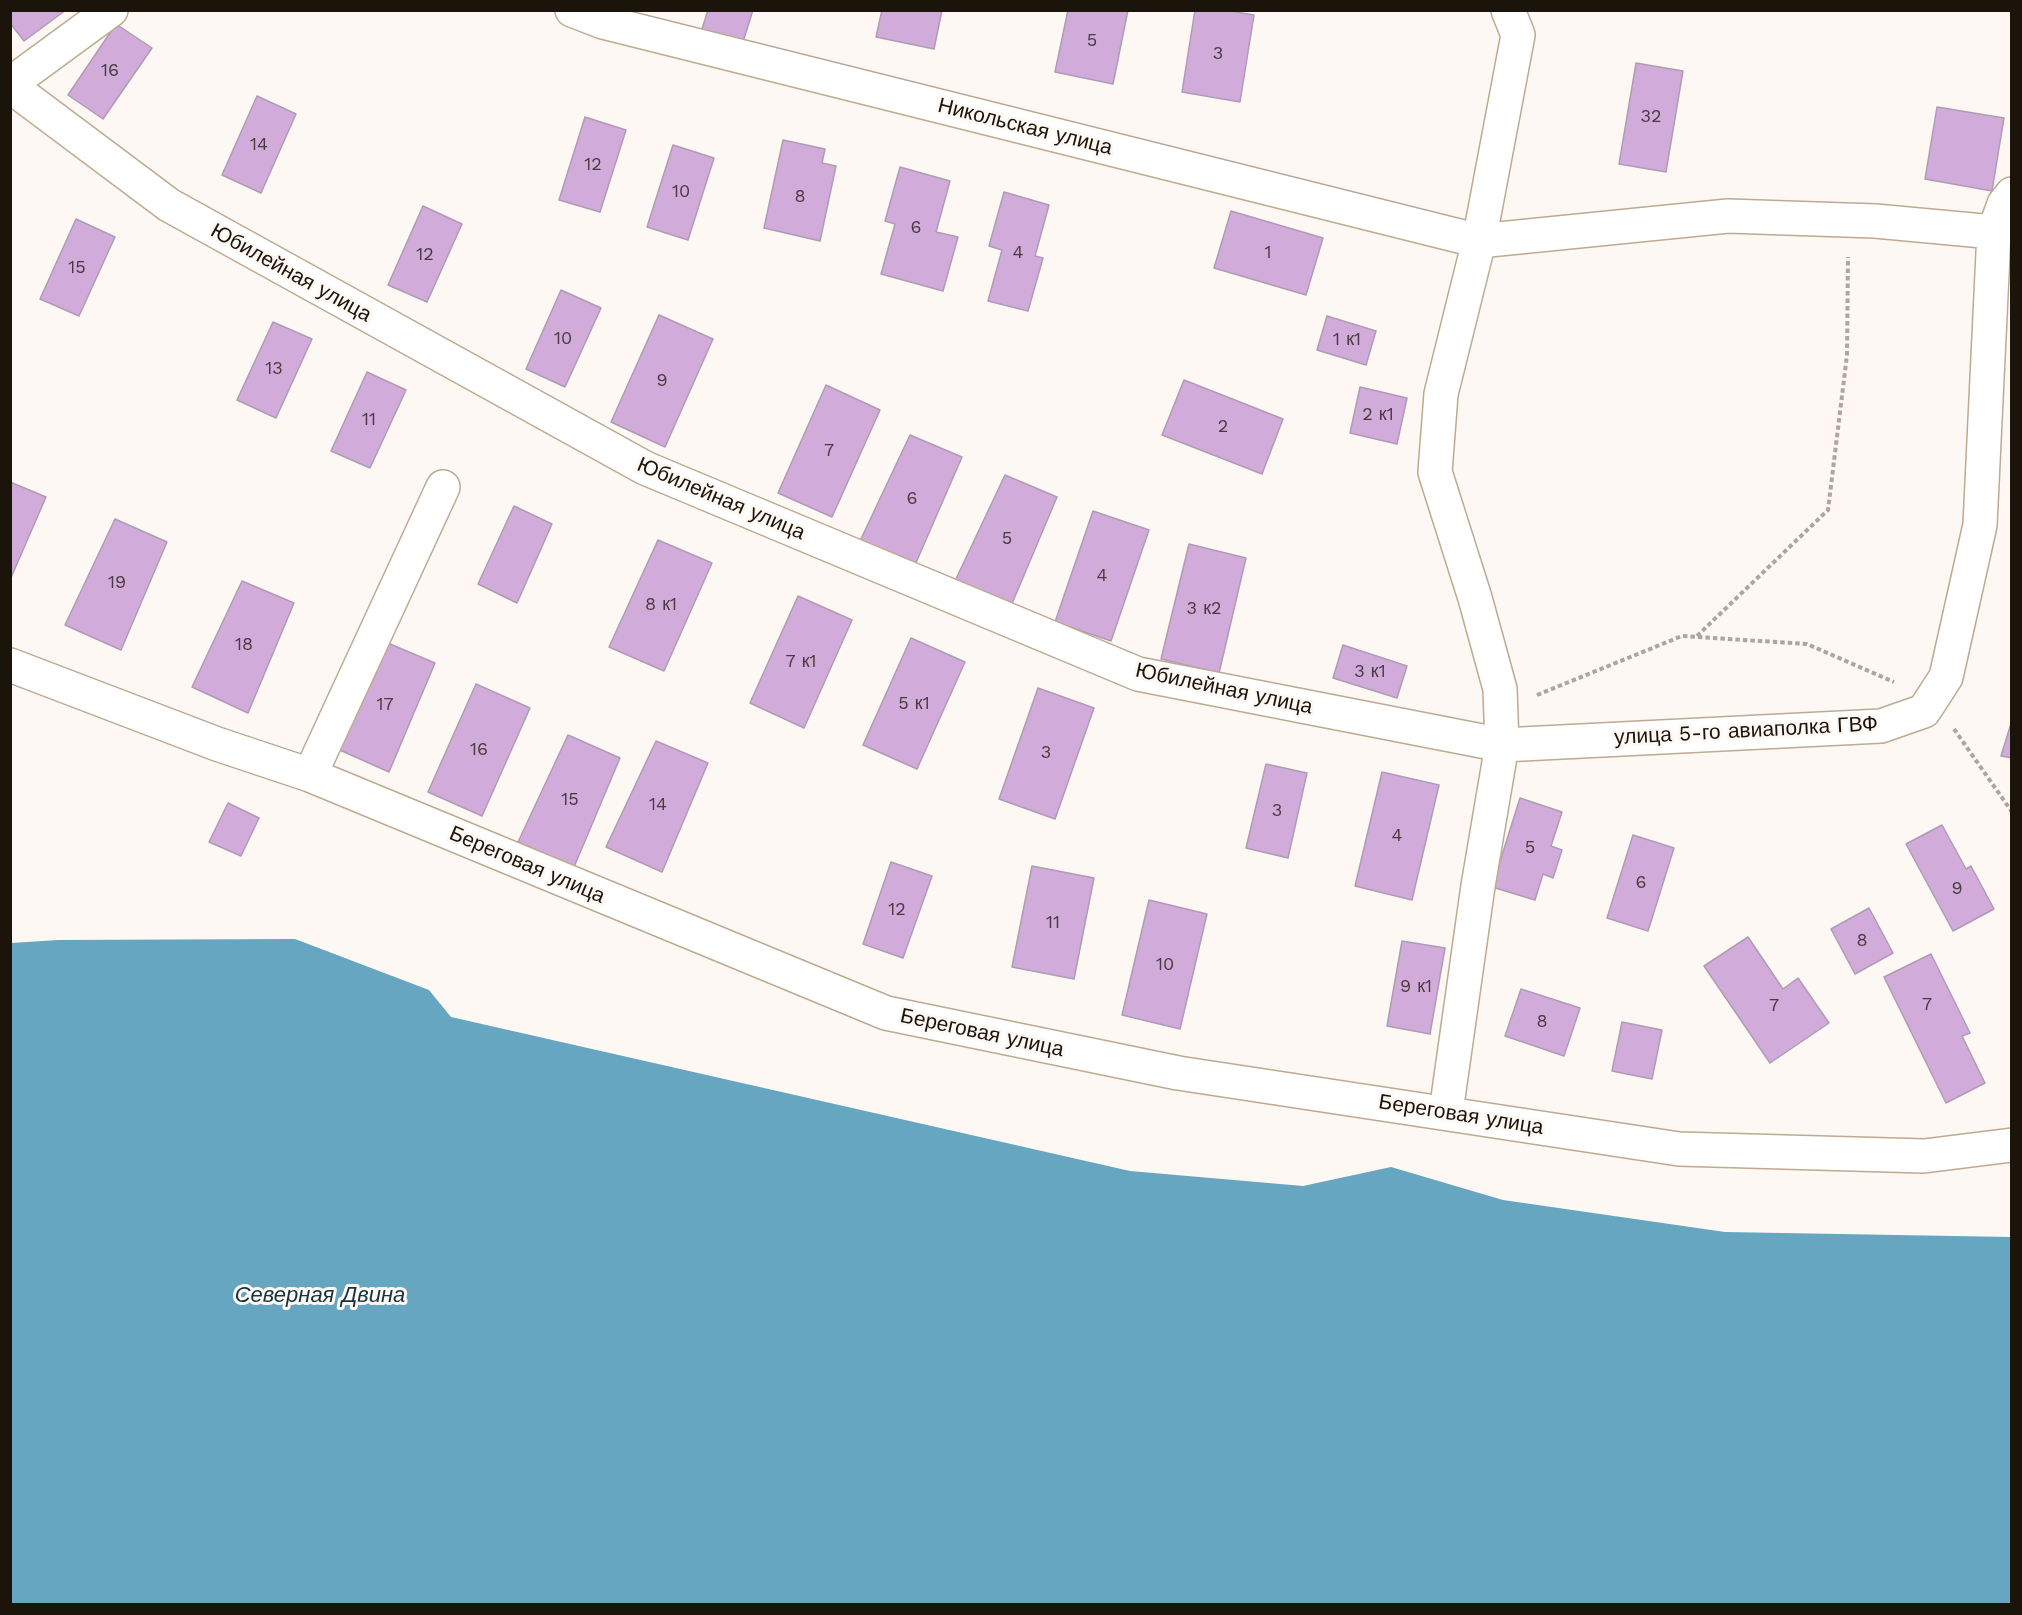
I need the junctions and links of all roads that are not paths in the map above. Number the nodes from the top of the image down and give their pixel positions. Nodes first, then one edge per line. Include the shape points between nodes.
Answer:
1 (111, 10) edge
2 (572, 10) edge
3 (1508, 10) edge
4 (10, 85) edge
5 (2012, 194) edge
6 (1994, 232) junction
7 (1479, 241) junction
8 (444, 487) dead end
9 (10, 665) edge
10 (1502, 745) junction
11 (310, 775) junction
12 (1446, 1112) junction
13 (2012, 1145) edge

1 - 4 street
2 - 7 street, Никольская улица via 626,27
3 - 7 street via 1518,35
4 - 10 street, Юбилейная улица via 169,206 645,468 1138,674
5 - 6 street, улица 5-го авиаполка ГВФ
6 - 7 street, Никольская улица via 1848,220 1728,216
6 - 10 street, улица 5-го авиаполка ГВФ via 1980,525 1946,677 1924,711 1881,726
7 - 10 street via 1441,394 1435,472 1500,689
8 - 11 street
9 - 11 street, Береговая улица
10 - 12 street
11 - 12 street, Береговая улица via 886,1013 1178,1073
12 - 13 street, Береговая улица via 1679,1149 1924,1156

